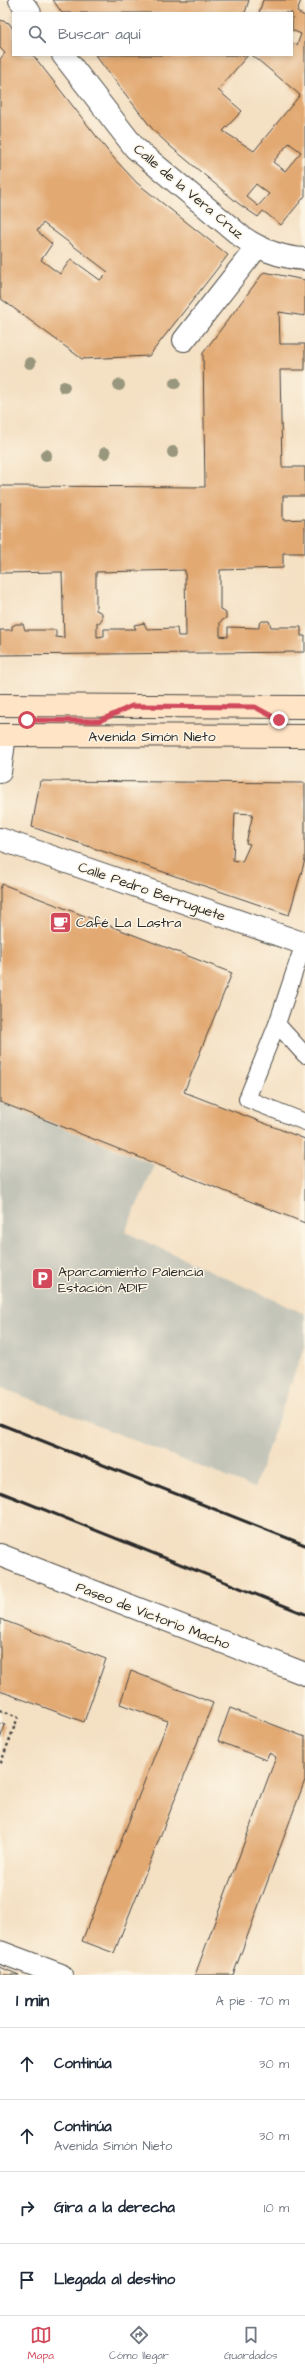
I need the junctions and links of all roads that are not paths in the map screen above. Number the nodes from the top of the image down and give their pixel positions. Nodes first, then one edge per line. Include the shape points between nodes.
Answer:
1 (20, 0) edge
2 (29, 12) edge
3 (64, 56) edge
4 (257, 246) junction
5 (305, 259) edge
6 (184, 340) dead end
7 (0, 705) edge
8 (132, 706) junction
9 (255, 707) junction
10 (305, 707) edge
11 (305, 719) edge
12 (2, 733) edge
13 (305, 736) edge
14 (0, 772) edge
15 (0, 838) edge
16 (305, 942) edge
17 (277, 1024) junction
18 (305, 1055) edge
19 (305, 1122) edge
20 (0, 1555) edge
21 (305, 1674) edge
22 (0, 1952) edge
23 (61, 1975) edge

1 - 2 street
3 - 4 street, Calle de la Vera Cruz via 135,148 242,237
4 - 5 street, Calle de la Vera Cruz via 293,259
4 - 6 street
7 - 8 main road, Avenida Simón Nieto
8 - 9 main road, Avenida Simón Nieto
8 - 12 main road via 99,721 27,720
9 - 10 main road, Avenida Simón Nieto
9 - 11 main road via 279,720
12 - 13 main road, Avenida Simón Nieto
12 - 14 street
15 - 16 street, Calle Pedro Berruguete
16 - 17 lane
17 - 18 lane
17 - 19 lane via 247,1099
20 - 21 street, Paseo de Victorio Macho
22 - 23 street

